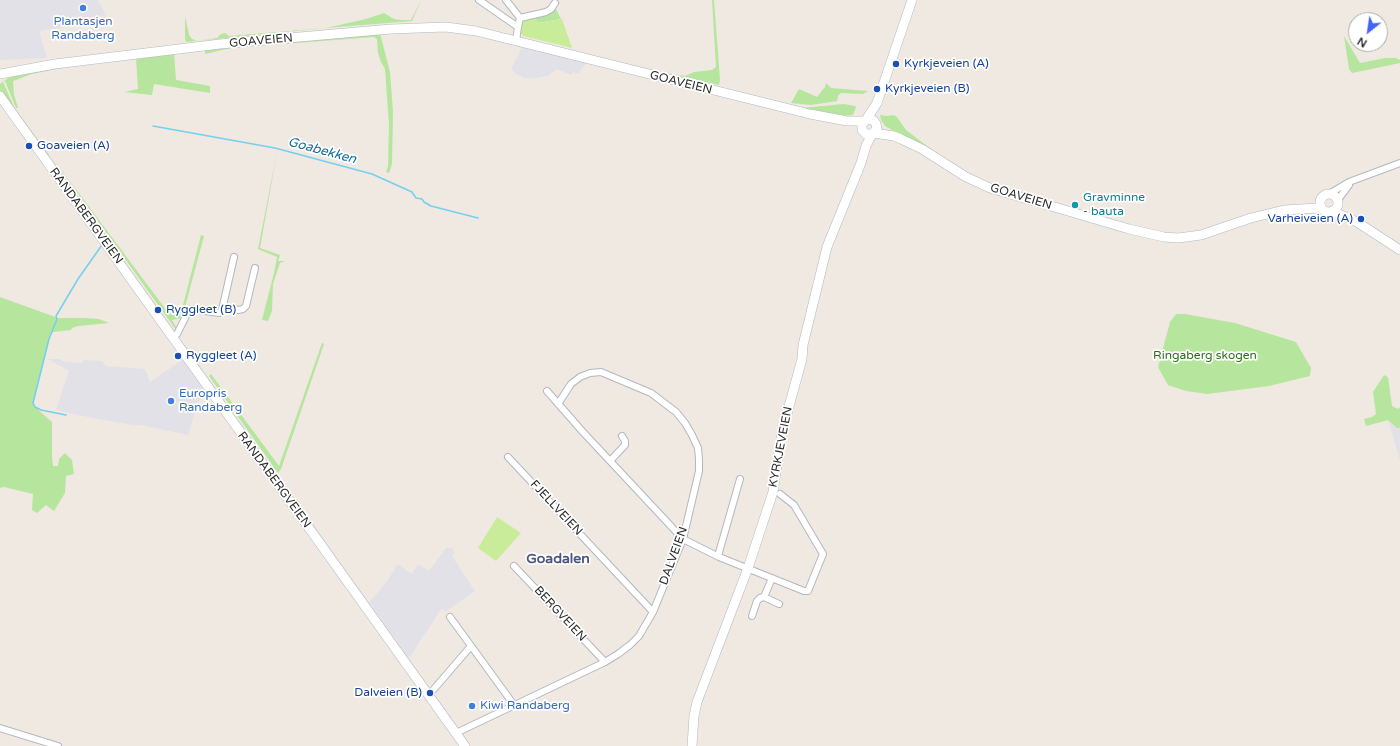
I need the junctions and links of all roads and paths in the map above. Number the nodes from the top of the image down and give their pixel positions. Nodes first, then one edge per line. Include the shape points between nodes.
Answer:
1 (479, 0) edge
2 (506, 0) edge
3 (912, 0) edge
4 (555, 3) dead end
5 (520, 18) junction
6 (518, 28) junction
7 (516, 41) junction
8 (2, 75) edge
9 (0, 96) edge
10 (877, 103) junction
11 (876, 123) junction
12 (867, 128) junction
13 (894, 136) junction
14 (1400, 163) edge
15 (1353, 180) junction
16 (1325, 196) junction
17 (1336, 205) junction
18 (1298, 209) junction
19 (1322, 209) junction
20 (1399, 247) edge
21 (234, 258) dead end
22 (255, 268) dead end
23 (223, 307) junction
24 (173, 338) junction
25 (547, 391) dead end
26 (558, 404) junction
27 (622, 436) dead end
28 (508, 457) dead end
29 (610, 462) junction
30 (740, 479) dead end
31 (780, 494) dead end
32 (683, 539) junction
33 (718, 556) junction
34 (514, 566) dead end
35 (748, 568) junction
36 (772, 578) junction
37 (764, 598) junction
38 (779, 604) dead end
39 (653, 612) junction
40 (752, 616) dead end
41 (450, 617) dead end
42 (471, 646) junction
43 (605, 662) junction
44 (434, 689) dead end
45 (514, 705) junction
46 (0, 728) edge
47 (456, 733) junction
48 (58, 746) edge
49 (465, 746) edge
50 (692, 746) edge

1 - 6 street
2 - 5 street
3 - 10 main road
4 - 5 street via 546,12
5 - 6 street
6 - 7 street
7 - 8 main road, GOAVEIEN via 455,28 391,29 220,44 48,65
7 - 12 main road, GOAVEIEN
9 - 24 main road, RANDABERGVEIEN
10 - 11 main road
10 - 12 main road
11 - 12 main road, GOAVEIEN via 871,119
11 - 13 main road, GOAVEIEN
12 - 13 main road, GOAVEIEN
12 - 35 main road, KYRKJEVEIEN via 861,164 827,247 803,345 802,360 782,432 773,492
13 - 18 main road, GOAVEIEN via 990,188 1164,237 1201,235 1251,218
14 - 15 street
15 - 16 street
15 - 17 street
16 - 17 main road via 1334,196
16 - 18 main road, GOAVEIEN
16 - 19 main road via 1320,205
17 - 19 main road via 1327,212
17 - 20 main road via 1349,218
18 - 19 main road, GOAVEIEN
21 - 23 street
22 - 23 street via 243,310
23 - 24 street via 219,313 189,310
24 - 47 main road, RANDABERGVEIEN
25 - 26 street
26 - 29 street
26 - 32 street, DALVEIEN via 571,384 580,377 601,372 651,393 676,412 698,448 700,471
27 - 29 street via 625,445
28 - 39 street, FJELLVEIEN
29 - 32 street
30 - 33 street
31 - 36 street via 794,505 823,554 808,591
32 - 33 street
32 - 39 street, DALVEIEN
33 - 35 street
34 - 43 street, BERGVEIEN
35 - 36 street
35 - 50 main road, KYRKJEVEIEN via 697,702
36 - 37 street
37 - 38 street
37 - 40 street via 757,601
39 - 43 street, DALVEIEN via 630,645
41 - 42 street
42 - 44 street
42 - 45 street
43 - 45 street, DALVEIEN
45 - 47 street, DALVEIEN
46 - 48 street
47 - 49 main road, RANDABERGVEIEN

